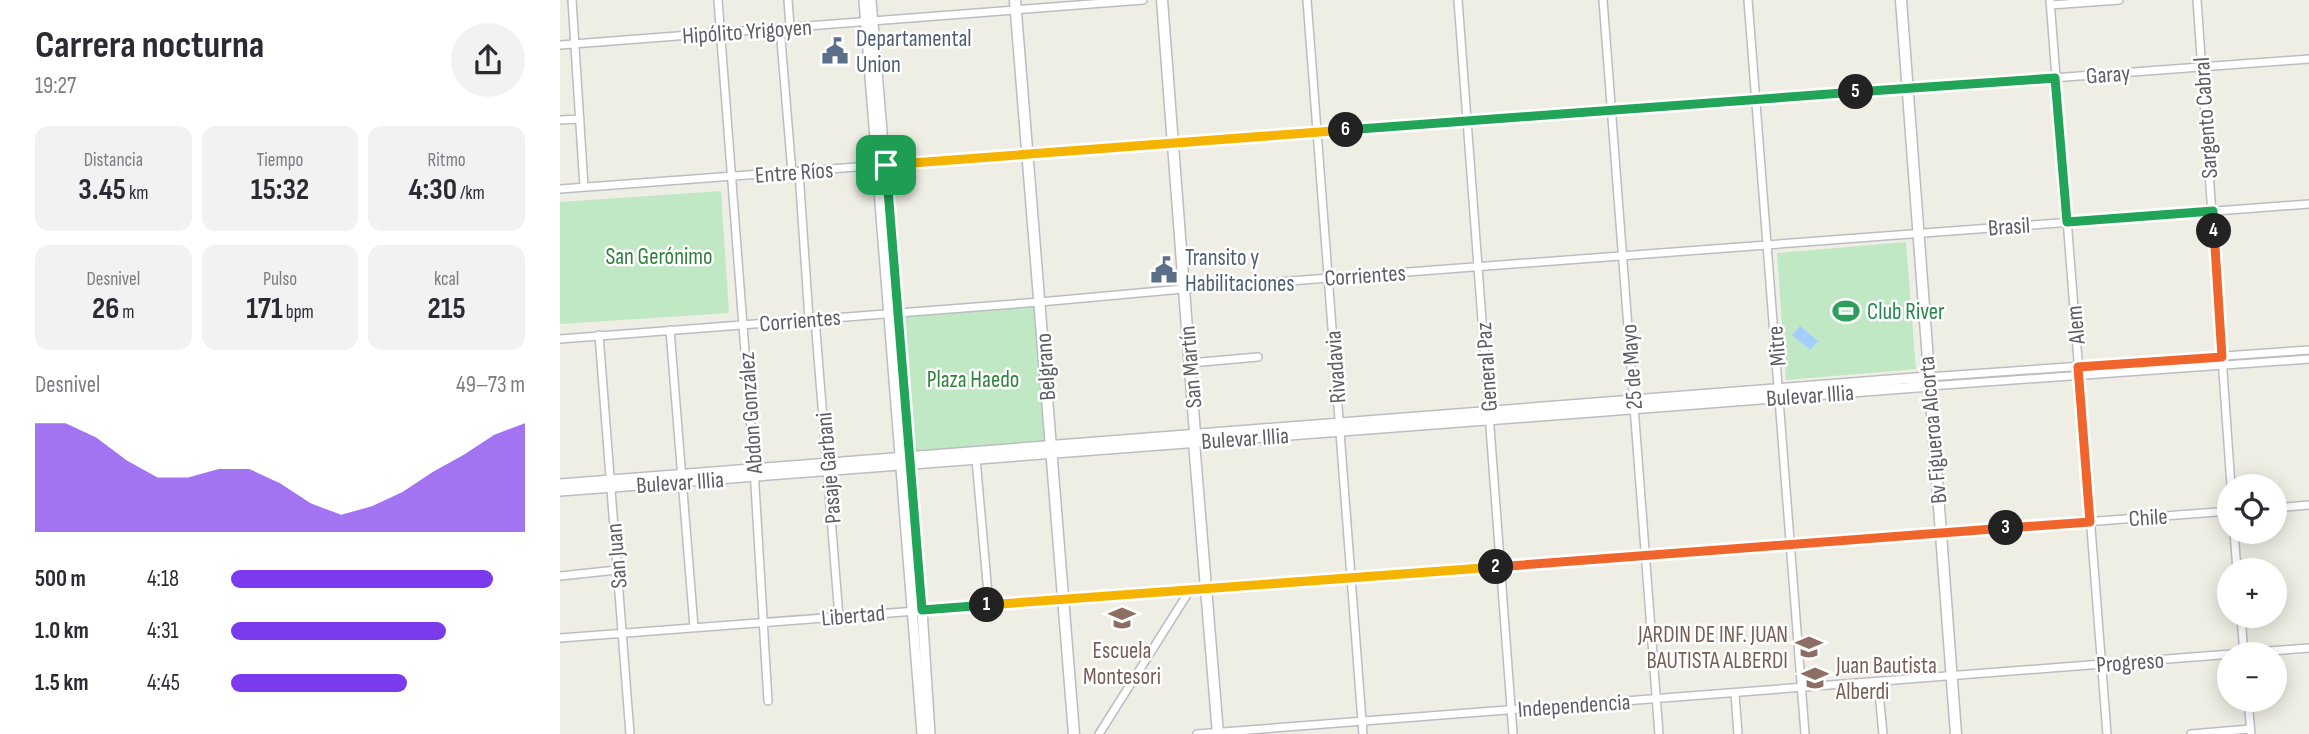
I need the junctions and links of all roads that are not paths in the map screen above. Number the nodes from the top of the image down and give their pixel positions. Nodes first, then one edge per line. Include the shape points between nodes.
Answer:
1 (572, 0) edge
2 (718, 0) edge
3 (788, 0) edge
4 (864, 0) edge
5 (871, 0) edge
6 (1143, 0) edge
7 (1161, 0) edge
8 (1307, 0) edge
9 (1458, 0) edge
10 (1603, 0) edge
11 (1748, 0) edge
12 (1901, 0) edge
13 (2119, 0) edge
14 (2197, 0) edge
15 (2050, 2) edge
16 (1016, 5) edge
17 (869, 21) junction
18 (790, 27) junction
19 (780, 28) junction
20 (720, 33) junction
21 (576, 44) junction
22 (560, 45) edge
23 (2309, 59) edge
24 (2201, 67) junction
25 (2055, 78) junction
26 (1907, 88) junction
27 (1756, 100) junction
28 (1612, 110) junction
29 (580, 119) junction
30 (560, 120) edge
31 (1467, 121) junction
32 (1317, 132) junction
33 (1173, 143) junction
34 (1027, 154) junction
35 (882, 165) junction
36 (795, 173) junction
37 (733, 176) junction
38 (584, 187) junction
39 (560, 189) edge
40 (2309, 204) edge
41 (2213, 211) junction
42 (2067, 222) junction
43 (1918, 233) junction
44 (1768, 244) junction
45 (1623, 256) junction
46 (1478, 267) junction
47 (1328, 278) junction
48 (1184, 289) junction
49 (1040, 302) junction
50 (893, 312) junction
51 (812, 319) junction
52 (744, 324) junction
53 (670, 330) junction
54 (599, 335) junction
55 (560, 339) edge
56 (2309, 351) edge
57 (1258, 357) dead end
58 (2309, 359) edge
59 (2222, 361) junction
60 (1189, 363) junction
61 (2078, 371) junction
62 (1929, 382) junction
63 (1780, 393) junction
64 (1634, 405) junction
65 (1489, 416) junction
66 (1340, 427) junction
67 (1195, 438) junction
68 (1051, 449) junction
69 (976, 459) junction
70 (904, 460) junction
71 (828, 467) junction
72 (754, 472) junction
73 (2230, 474) edge
74 (681, 478) junction
75 (610, 483) junction
76 (560, 484) edge
77 (560, 491) edge
78 (2309, 505) edge
79 (2287, 507) edge
80 (2217, 512) edge
81 (2090, 522) junction
82 (1941, 533) junction
83 (1792, 544) junction
84 (1646, 555) junction
85 (1501, 566) junction
86 (617, 570) junction
87 (560, 576) edge
88 (1351, 578) junction
89 (1206, 589) junction
90 (1190, 590) junction
91 (1063, 600) junction
92 (989, 605) junction
93 (918, 610) junction
94 (839, 617) junction
95 (763, 622) junction
96 (694, 628) junction
97 (622, 633) junction
98 (560, 638) edge
99 (2309, 648) edge
100 (2287, 650) edge
101 (2217, 656) edge
102 (2102, 664) junction
103 (1951, 676) junction
104 (1878, 682) junction
105 (1801, 688) junction
106 (1735, 694) junction
107 (1657, 698) junction
108 (768, 701) dead end
109 (1512, 710) junction
110 (2249, 712) edge
111 (1362, 721) junction
112 (1297, 730) edge
113 (2251, 732) edge
114 (1218, 733) edge
115 (630, 734) edge
116 (922, 734) edge
117 (930, 734) edge
118 (1074, 734) edge
119 (1099, 734) edge
120 (1197, 734) edge
121 (1363, 734) edge
122 (1513, 734) edge
123 (1659, 734) edge
124 (1738, 734) edge
125 (1805, 734) edge
126 (1883, 734) edge
127 (1956, 734) edge
128 (2107, 734) edge
129 (2191, 734) edge

1 - 21 street
2 - 20 street, Abdon González
3 - 18 street
4 - 17 street
5 - 17 street
6 - 16 street, Hipólito Yrigoyen
7 - 33 main road, San Martín
8 - 32 street, Rivadavia
9 - 31 street, General Paz
10 - 28 street, 25 de Mayo
11 - 27 street, Mitre
12 - 26 main road, Bv Figueroa Alcorta
13 - 15 street
14 - 24 street, Sargento Cabral
15 - 25 street, Alem
16 - 17 street, Hipólito Yrigoyen
16 - 34 main road, Belgrano
17 - 18 street, Hipólito Yrigoyen
17 - 35 street
18 - 19 street, Hipólito Yrigoyen
19 - 20 street, Hipólito Yrigoyen
19 - 36 street, Pasaje Garbani
20 - 21 street, Hipólito Yrigoyen
20 - 37 street, Abdon González
21 - 22 street, Hipólito Yrigoyen
21 - 29 street
23 - 24 street, Garay
24 - 25 street, Garay
24 - 41 street, Sargento Cabral
25 - 26 street, Garay
25 - 42 street, Alem
26 - 27 street, Entre Ríos
26 - 43 main road, Bv Figueroa Alcorta
27 - 28 street, Entre Ríos
27 - 44 street, Mitre
28 - 31 street, Entre Ríos
28 - 45 street, 25 de Mayo
29 - 30 street
29 - 38 street
31 - 32 street, Entre Ríos
31 - 46 street, General Paz
32 - 33 street, Entre Ríos
32 - 47 street, Rivadavia
33 - 34 street, Entre Ríos
33 - 48 main road, San Martín
34 - 35 street, Entre Ríos
34 - 49 main road, Belgrano
35 - 36 street, Entre Ríos
35 - 50 street
36 - 37 street, Entre Ríos
36 - 51 street, Pasaje Garbani
37 - 38 street, Entre Ríos
37 - 52 street, Abdon González
38 - 39 street, Entre Ríos
40 - 41 street, Brasil
41 - 42 street, Brasil
41 - 59 street, Sargento Cabral
42 - 43 street, Brasil
42 - 61 street, Alem
43 - 44 street, Corrientes
43 - 62 main road, Bv Figueroa Alcorta
44 - 45 street, Corrientes
44 - 63 street, Mitre
45 - 46 street, Corrientes
45 - 64 street, 25 de Mayo
46 - 47 street, Corrientes
46 - 65 street, General Paz
47 - 48 street, Corrientes
47 - 66 street, Rivadavia
48 - 49 street, Corrientes
48 - 60 main road, San Martín
49 - 50 street, Corrientes
49 - 68 main road, Belgrano
50 - 51 street, Corrientes
50 - 70 street
51 - 52 street, Corrientes
51 - 71 street, Pasaje Garbani
52 - 53 street, Corrientes
52 - 72 street, Abdon González
53 - 54 street, Corrientes
53 - 74 street
54 - 55 street, Corrientes
54 - 75 street, San Juan
56 - 59 street
57 - 60 street
58 - 59 street
59 - 61 street
59 - 73 street, Sargento Cabral
60 - 67 main road, San Martín
61 - 62 street
61 - 81 street, Alem
62 - 63 street, Bulevar Illia
62 - 82 main road, Bv Figueroa Alcorta
63 - 64 street, Bulevar Illia
63 - 83 street, Mitre
64 - 65 street, Bulevar Illia
64 - 84 street, 25 de Mayo
65 - 66 street, Bulevar Illia
65 - 85 street, General Paz
66 - 67 street, Bulevar Illia
66 - 88 street, Rivadavia
67 - 68 street, Bulevar Illia
67 - 89 main road, San Martín
68 - 69 street, Bulevar Illia
68 - 70 street, Bulevar Illia
68 - 91 main road, Belgrano
69 - 70 street, Bulevar Illia
69 - 92 street
70 - 71 street, Bulevar Illia
70 - 93 street
71 - 72 street, Bulevar Illia
71 - 94 street, Pasaje Garbani
72 - 74 street, Bulevar Illia
72 - 95 street, Abdon González
74 - 75 street, Bulevar Illia
74 - 96 street
75 - 76 street, Bulevar Illia
75 - 77 street, Bulevar Illia
75 - 86 street, San Juan
78 - 79 street
80 - 81 street, Chile
81 - 82 street, Chile
81 - 102 street, Alem
82 - 83 street, Libertad
82 - 103 main road, Bv Figueroa Alcorta
83 - 84 street, Libertad
83 - 105 street, Mitre
84 - 85 street, Libertad
84 - 107 street, 25 de Mayo
85 - 88 street, Libertad
85 - 109 street, General Paz
86 - 87 street
86 - 97 street, San Juan
88 - 89 street, Libertad
88 - 111 street, Rivadavia
89 - 90 street, Libertad
89 - 114 main road, San Martín
90 - 91 street, Libertad
90 - 119 street
91 - 92 street, Libertad
91 - 118 main road, Belgrano
92 - 93 street, Libertad
93 - 94 street, Libertad
93 - 116 street
93 - 117 street
94 - 95 street, Libertad
95 - 96 street, Libertad
95 - 108 street, Abdon González
96 - 97 street, Libertad
97 - 98 street, Libertad
97 - 115 street, San Juan
99 - 100 street, Progreso
101 - 102 street, Progreso
102 - 103 street, Progreso
102 - 128 street, Alem
103 - 104 street, Independencia
103 - 127 main road, Bv Figueroa Alcorta
104 - 105 street, Independencia
104 - 126 street
105 - 106 street, Independencia
105 - 125 street, Mitre
106 - 107 street, Independencia
106 - 124 street
107 - 109 street, Independencia
107 - 123 street, 25 de Mayo
109 - 111 street, Independencia
109 - 122 street, General Paz
110 - 113 street
111 - 112 street, Independencia
111 - 121 street, Rivadavia
112 - 114 street, Independencia
113 - 129 street
114 - 120 street, Independencia

